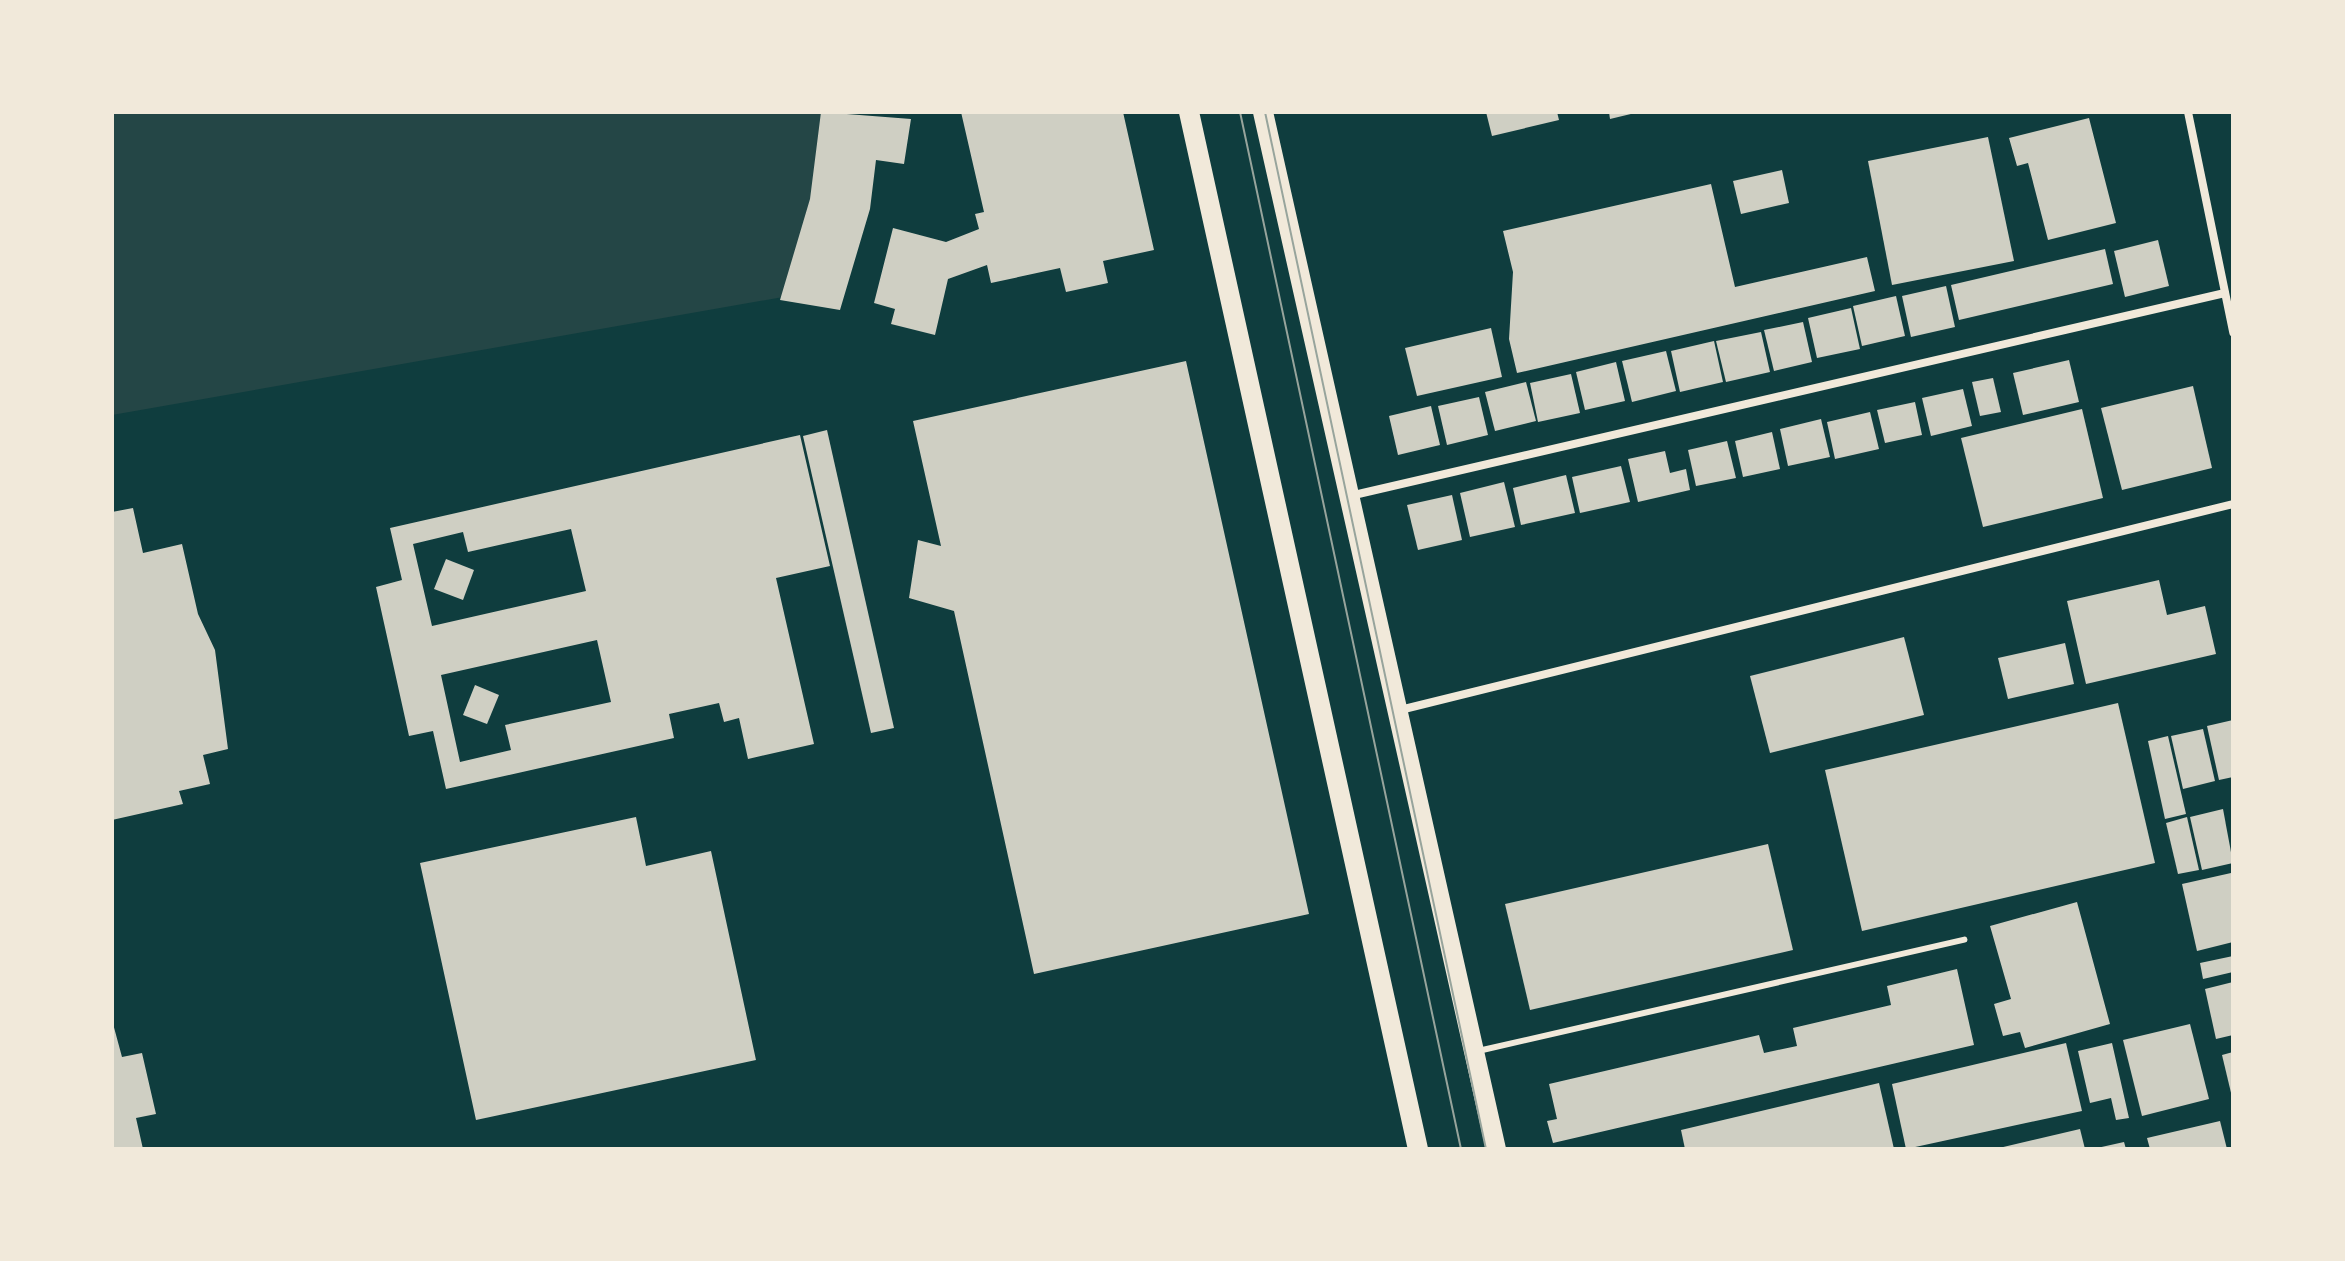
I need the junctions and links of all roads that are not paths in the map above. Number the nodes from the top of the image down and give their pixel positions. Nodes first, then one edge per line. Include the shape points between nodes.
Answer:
1 (1189, 112) edge
2 (1263, 112) edge
3 (2188, 112) edge
4 (2225, 293) junction
5 (2233, 332) edge
6 (1354, 495) junction
7 (2233, 504) edge
8 (1400, 710) junction
9 (1964, 940) dead end
10 (1475, 1052) junction
11 (1418, 1149) edge
12 (1496, 1149) edge

1 - 11 main road
2 - 6 main road
3 - 4 street
4 - 5 street
4 - 6 street
6 - 8 main road
7 - 8 street
8 - 10 main road
9 - 10 lane
10 - 12 main road

